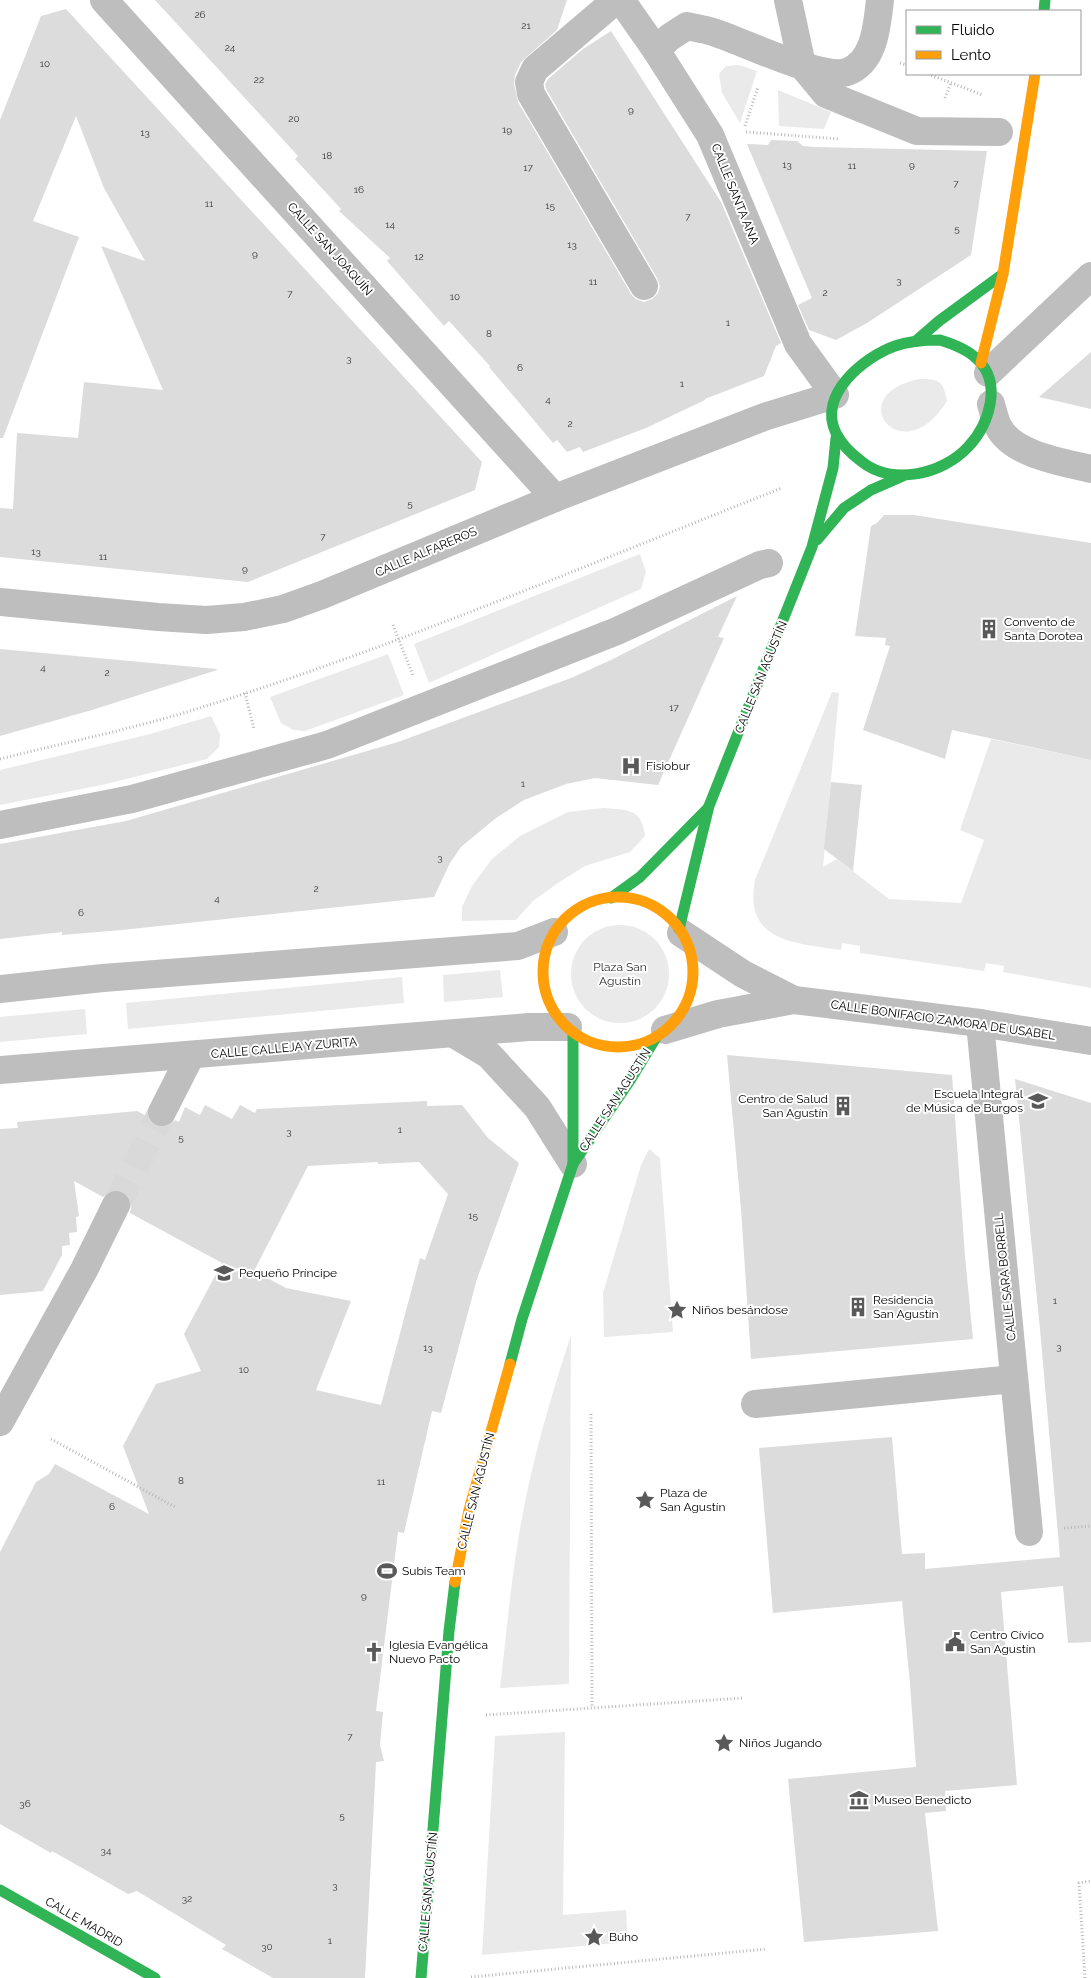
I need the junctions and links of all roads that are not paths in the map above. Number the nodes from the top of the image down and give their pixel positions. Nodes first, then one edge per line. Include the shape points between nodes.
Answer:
1 (104, 0) edge
2 (616, 0) edge
3 (621, 0) edge
4 (788, 0) edge
5 (880, 0) edge
6 (656, 50) junction
7 (802, 65) junction
8 (1035, 75) edge
9 (999, 132) dead end
10 (1003, 274) junction
11 (1091, 276) edge
12 (644, 286) dead end
13 (916, 341) junction
14 (984, 368) junction
15 (834, 396) junction
16 (991, 404) junction
17 (836, 438) junction
18 (1091, 469) edge
19 (903, 476) junction
20 (555, 498) junction
21 (812, 547) junction
22 (769, 563) dead end
23 (0, 602) edge
24 (709, 806) junction
25 (0, 825) edge
26 (611, 898) junction
27 (680, 931) junction
28 (554, 932) junction
29 (0, 989) edge
30 (794, 1000) junction
31 (980, 1023) junction
32 (570, 1030) junction
33 (661, 1033) junction
34 (454, 1034) junction
35 (1091, 1041) edge
36 (191, 1055) junction
37 (0, 1070) edge
38 (162, 1112) tunnel mouth
39 (573, 1164) junction
40 (116, 1205) tunnel mouth
41 (1014, 1379) junction
42 (755, 1404) dead end
43 (0, 1422) edge
44 (1029, 1532) dead end
45 (0, 1890) edge
46 (155, 1978) edge
47 (421, 1978) edge

1 - 20 street, CALLE SAN JOAQUÍN
2 - 12 street via 548,56 535,69 529,82 532,94
3 - 6 street, CALLE SANTA ANA
4 - 7 street
5 - 7 street via 870,50 860,63 846,72 825,72
6 - 7 street via 687,26
6 - 15 street, CALLE SANTA ANA via 710,135 798,344
7 - 9 street via 826,94 917,131
8 - 10 street
10 - 13 street
10 - 14 street
11 - 14 street
13 - 14 street via 948,343 964,350
13 - 15 street via 893,347 872,358 852,372
14 - 16 street via 991,390
15 - 17 street via 831,418
15 - 20 street, CALLE ALFAREROS via 764,416
16 - 18 street via 998,427 1024,450
16 - 19 street via 981,430 967,449 924,471
17 - 19 street via 850,455 871,468
17 - 21 street, CALLE SAN AGUSTÍN via 833,468
19 - 21 street, CALLE SAN AGUSTÍN via 871,490 844,508
20 - 23 street, CALLE ALFAREROS via 322,595 244,618 158,617
21 - 24 street, CALLE SAN AGUSTÍN
22 - 25 street via 618,631 327,745 132,799
24 - 26 street, CALLE SAN AGUSTÍN via 640,877
24 - 27 street, CALLE SAN AGUSTÍN
26 - 27 street via 632,898 653,905
26 - 28 street via 596,899 576,909
27 - 30 street, CALLE BONIFACIO ZAMORA DE USABEL via 743,974
27 - 33 street via 691,956 692,981 684,1007
28 - 29 street via 518,946
28 - 32 street via 543,974 547,1000
30 - 31 street, CALLE BONIFACIO ZAMORA DE USABEL
30 - 33 street, CALLE BONIFACIO ZAMORA DE USABEL via 718,1014
31 - 35 street, CALLE BONIFACIO ZAMORA DE USABEL
31 - 41 street, CALLE SARA BORRELL
32 - 33 street via 595,1044 624,1048
32 - 34 street, CALLE CALLEJA Y ZURITA via 530,1027
32 - 39 street, CALLE SAN AGUSTÍN
33 - 39 street, CALLE SAN AGUSTÍN
34 - 36 street, CALLE CALLEJA Y ZURITA
34 - 39 street, CALLE SAN AGUSTÍN via 489,1055 537,1107
36 - 37 street, CALLE CALLEJA Y ZURITA
36 - 38 street
39 - 47 street, CALLE SAN AGUSTÍN via 522,1319 469,1510 457,1566
40 - 43 street
41 - 42 street
41 - 44 street, CALLE SARA BORRELL
45 - 46 street, CALLE MADRID

